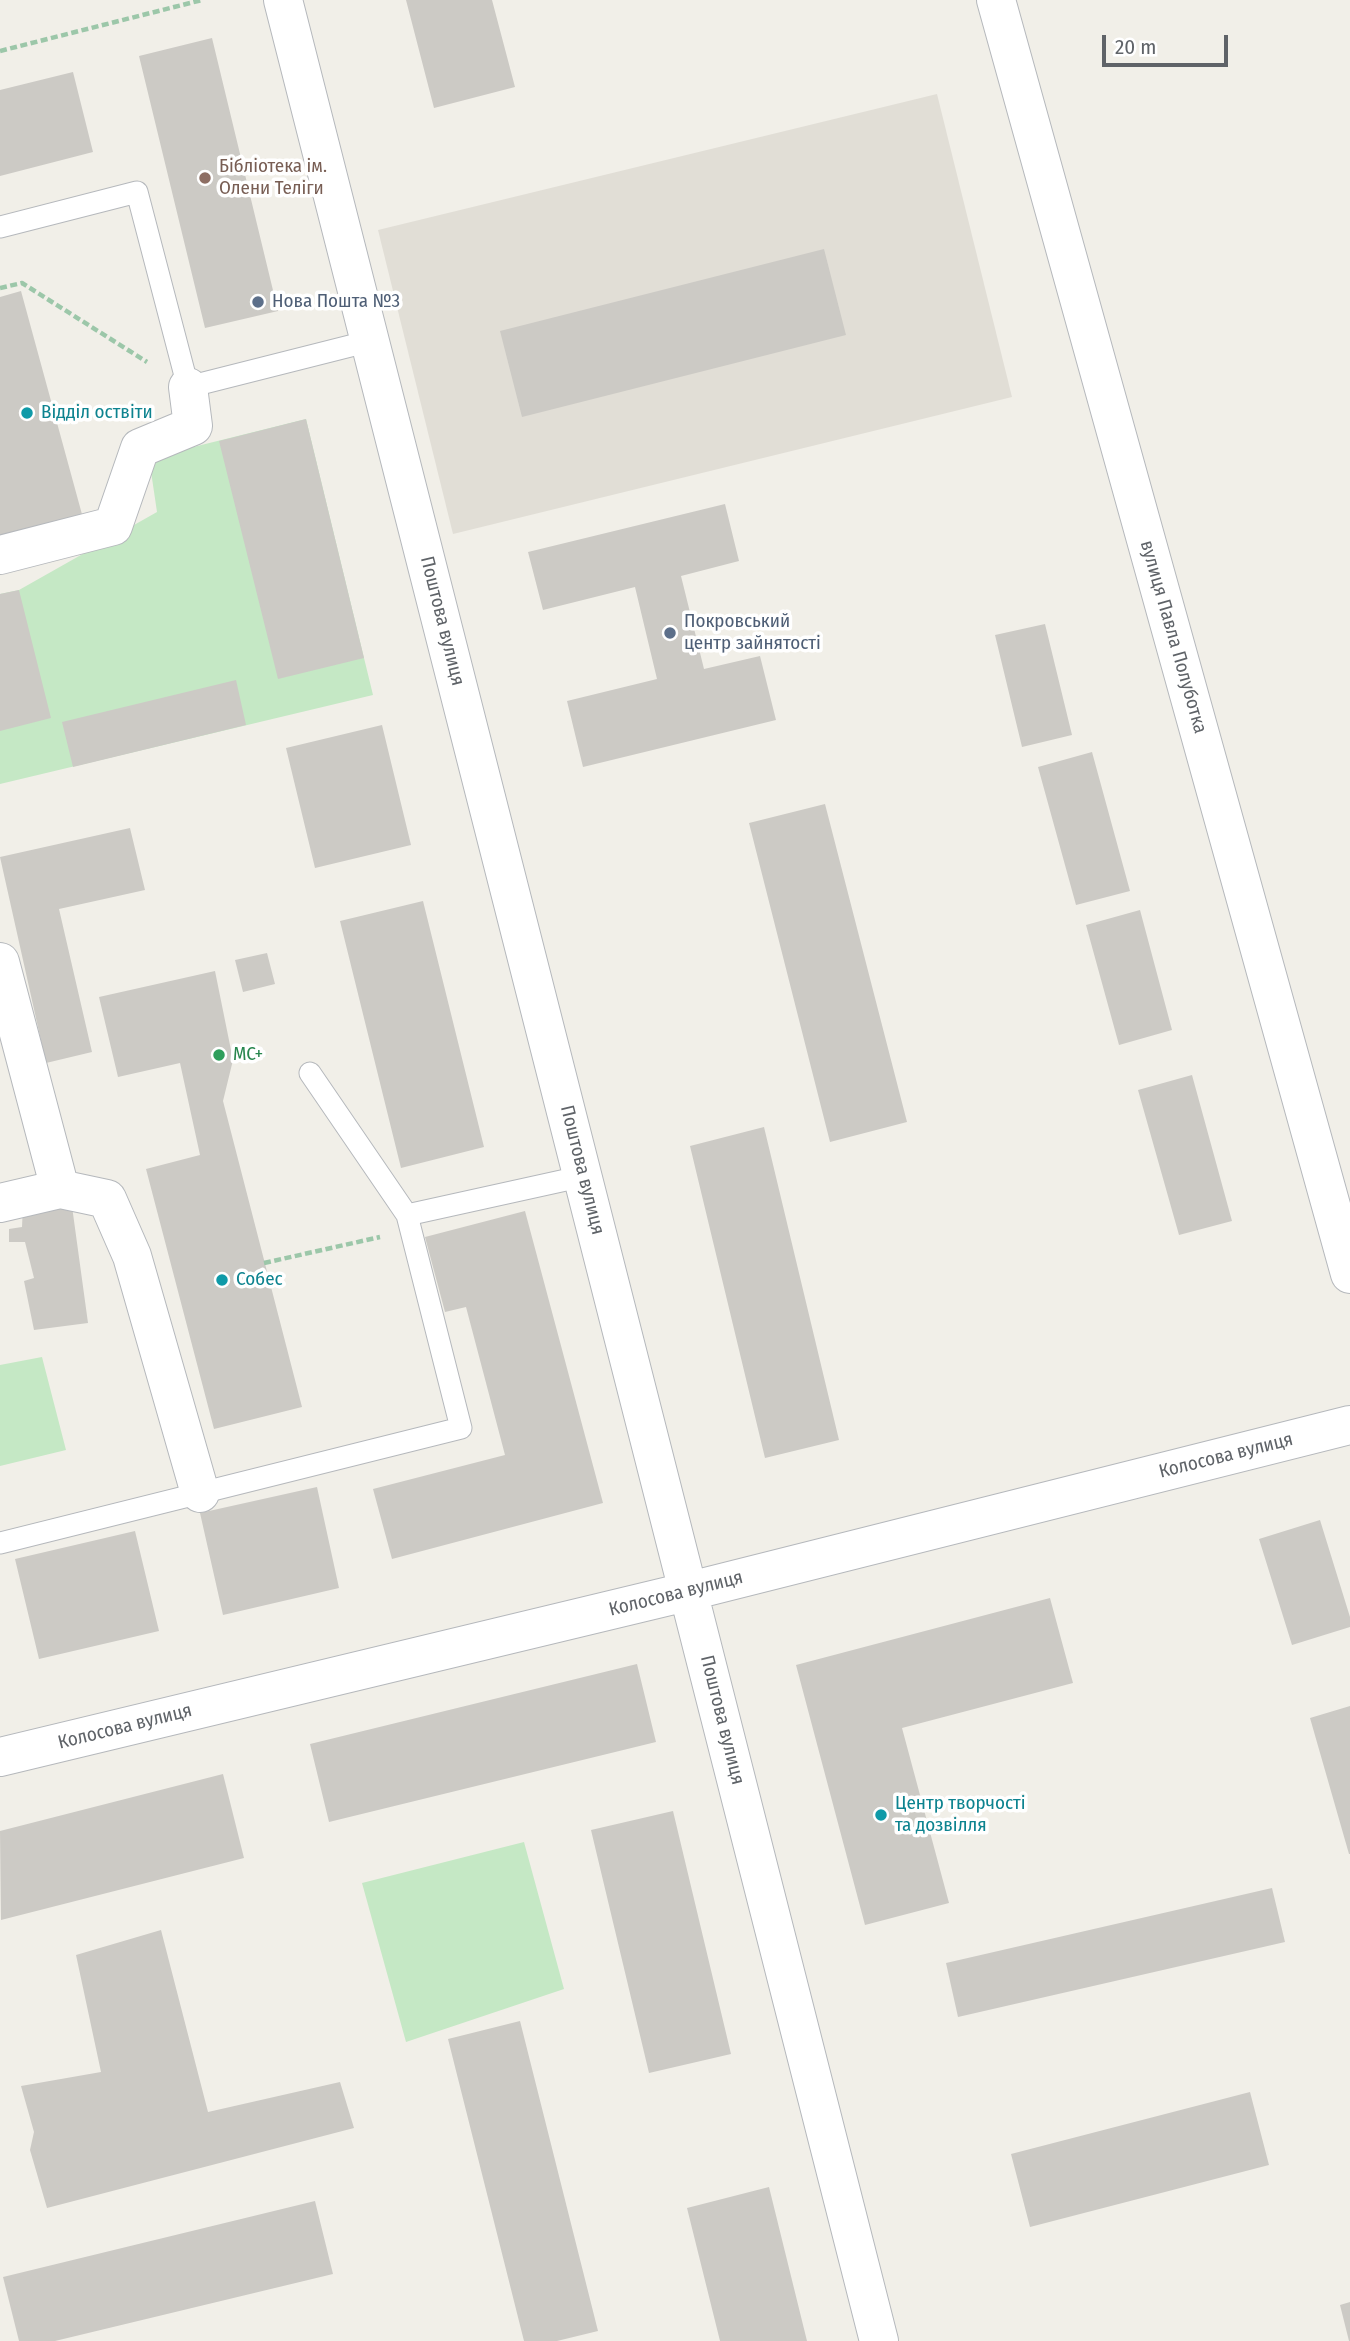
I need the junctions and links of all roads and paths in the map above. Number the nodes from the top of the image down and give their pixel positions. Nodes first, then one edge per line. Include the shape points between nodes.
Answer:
1 (202, 0) edge
2 (283, 0) edge
3 (996, 0) edge
4 (0, 51) edge
5 (0, 227) edge
6 (0, 288) edge
7 (370, 341) junction
8 (188, 387) junction
9 (0, 555) edge
10 (0, 962) edge
11 (310, 1073) dead end
12 (584, 1176) junction
13 (60, 1189) junction
14 (0, 1203) edge
15 (409, 1223) junction
16 (264, 1263) dead end
17 (1350, 1274) edge
18 (1350, 1425) edge
19 (200, 1493) junction
20 (0, 1543) edge
21 (690, 1591) junction
22 (0, 1757) edge
23 (879, 2341) edge

1 - 4 path
2 - 7 street, Поштова вулиця
3 - 17 street, вулиця Павла Полуботка
5 - 8 lane via 137,192
6 - 8 path via 22,283
7 - 8 lane
7 - 12 street, Поштова вулиця
8 - 9 street via 193,426 140,448 113,526
10 - 13 street
11 - 15 lane
12 - 15 lane
12 - 21 street, Поштова вулиця
13 - 14 street
13 - 19 street via 107,1199 132,1256
15 - 16 path
15 - 19 lane via 461,1429
18 - 21 street, Колосова вулиця
19 - 20 lane
21 - 22 street, Колосова вулиця
21 - 23 street, Поштова вулиця

